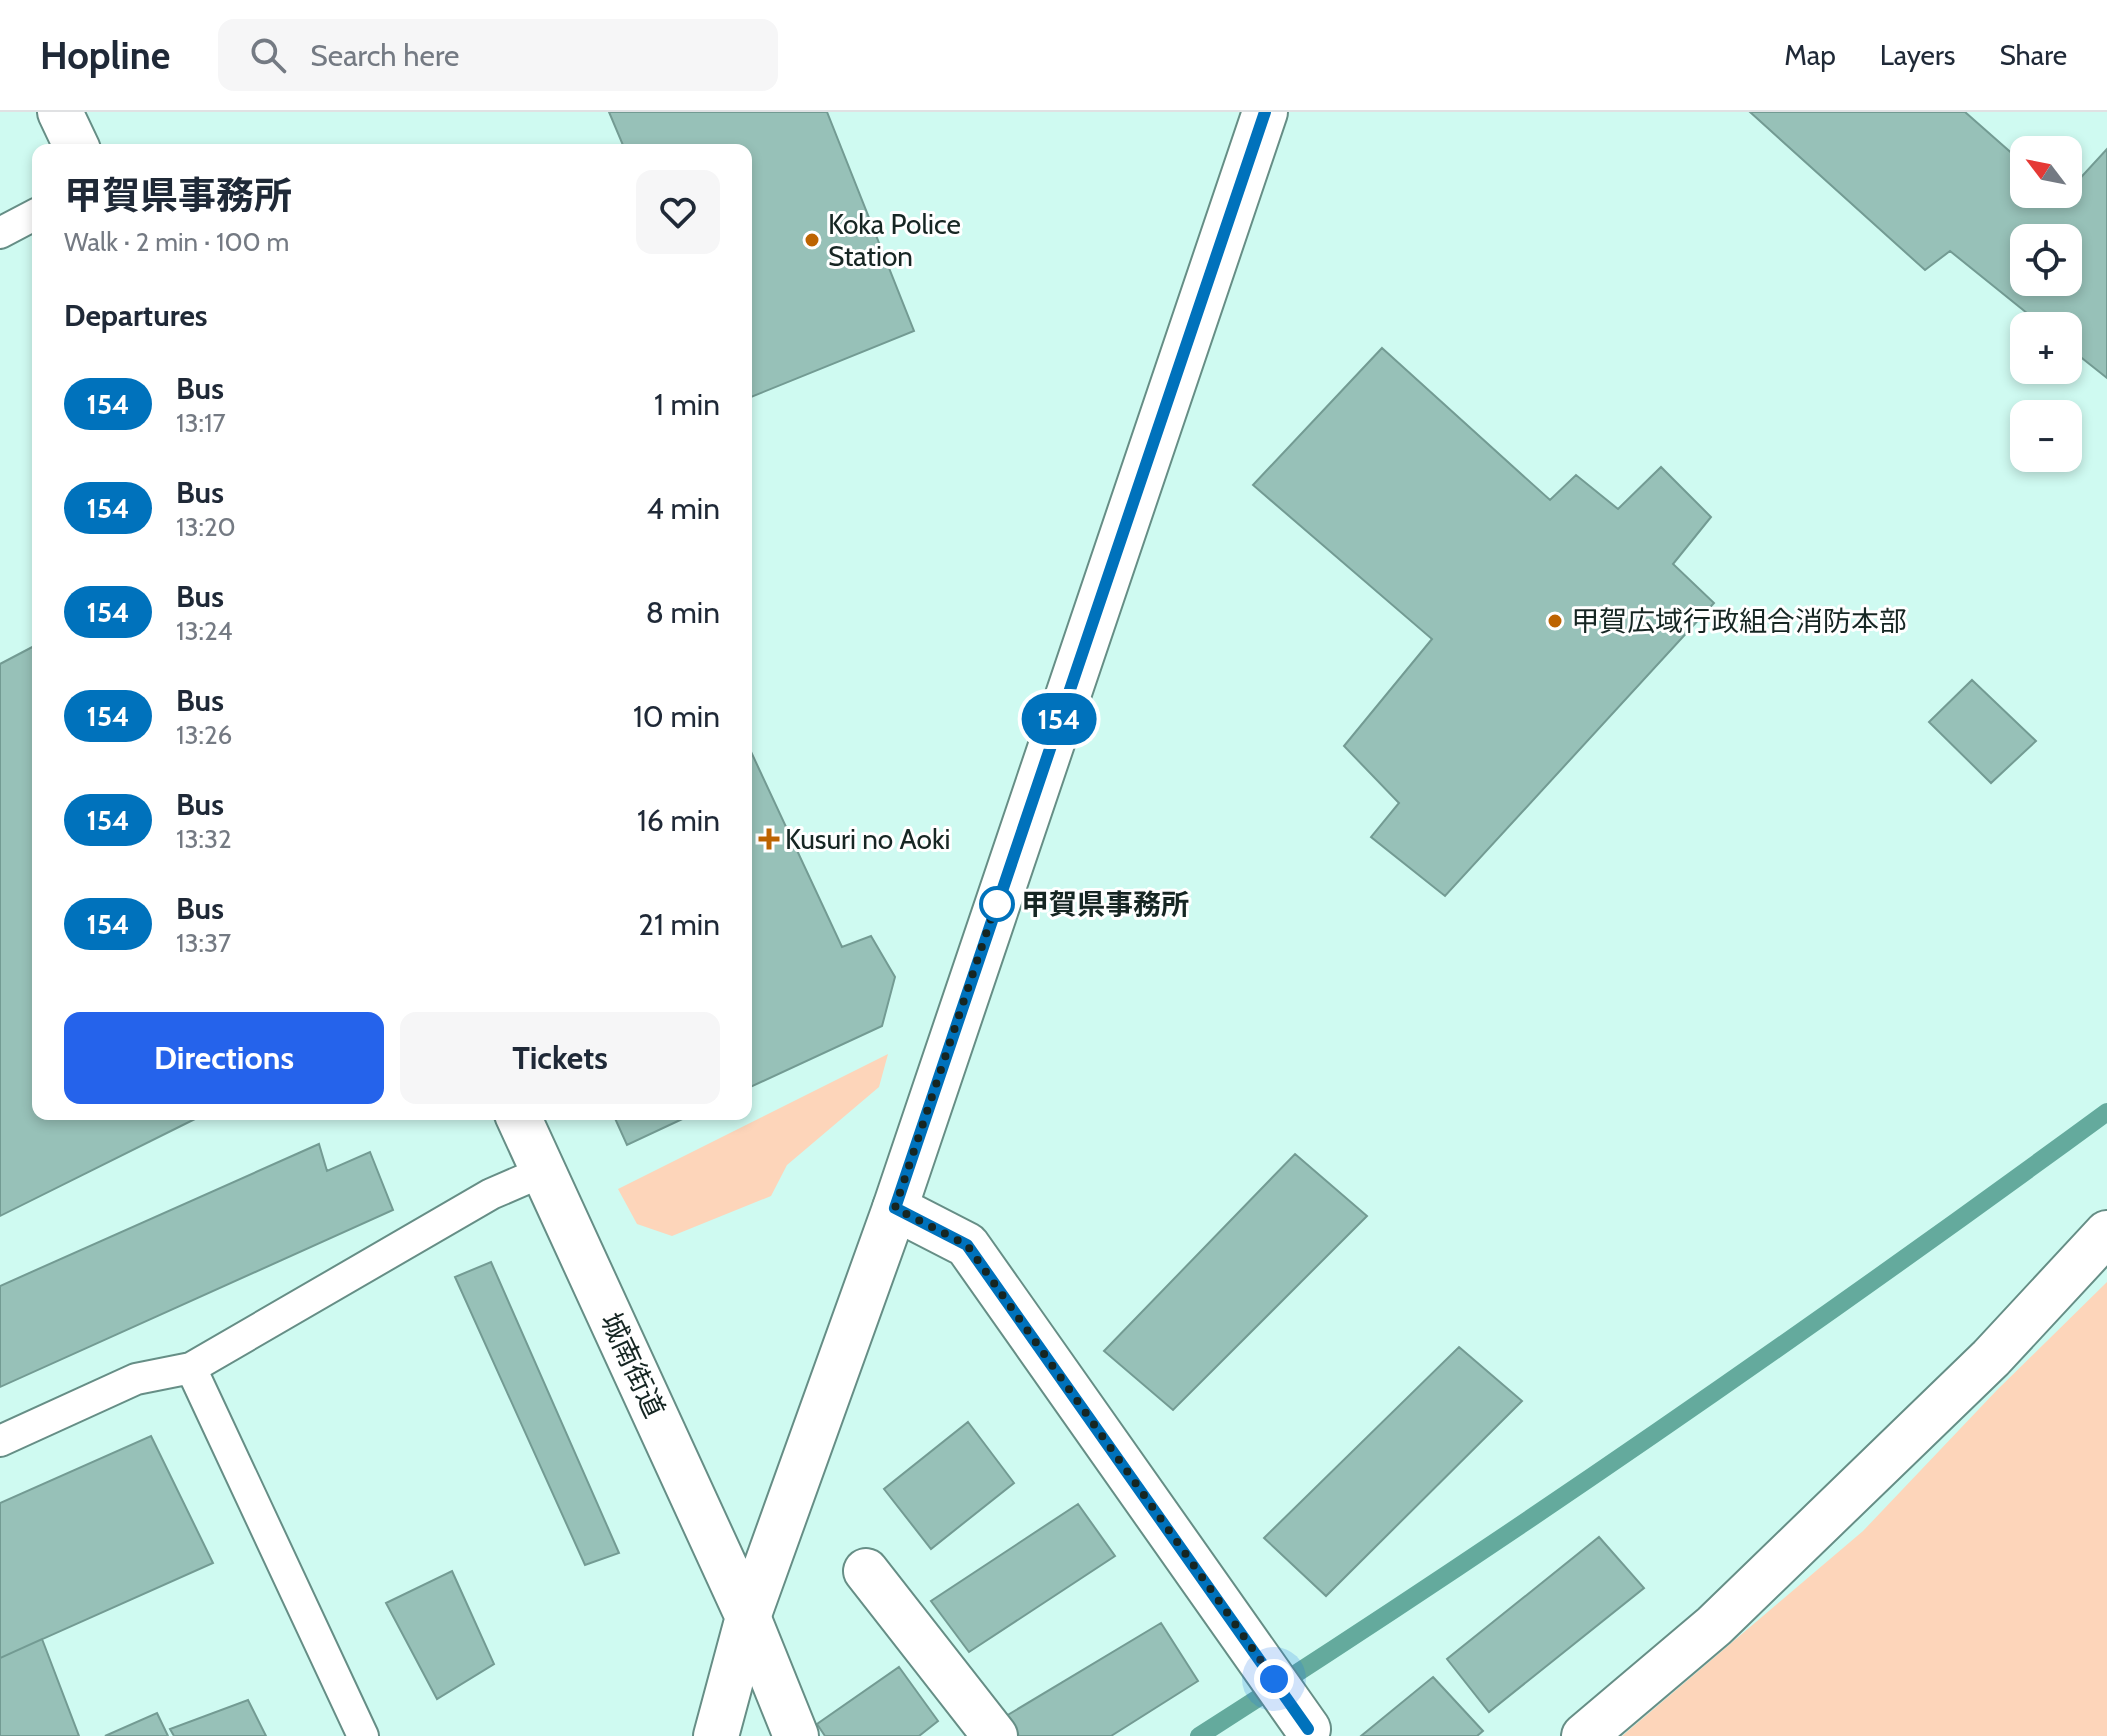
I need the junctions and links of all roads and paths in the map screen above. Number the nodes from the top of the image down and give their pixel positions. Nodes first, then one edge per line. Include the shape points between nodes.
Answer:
1 (60, 112) edge
2 (1265, 112) edge
3 (75, 144) edge
4 (32, 216) edge
5 (0, 233) edge
6 (520, 1120) edge
7 (542, 1172) junction
8 (895, 1208) junction
9 (2107, 1233) edge
10 (191, 1368) junction
11 (0, 1441) edge
12 (866, 1571) dead end
13 (748, 1617) junction
14 (1290, 1703) dead end
15 (363, 1736) edge
16 (716, 1736) edge
17 (796, 1736) edge
18 (995, 1736) edge
19 (1584, 1736) edge

1 - 3 street
2 - 8 street
4 - 5 lane
6 - 7 street, 城南街道
7 - 10 lane via 491,1194
7 - 13 street, 城南街道
8 - 13 street
8 - 14 street via 967,1245
9 - 19 street via 1991,1358 1725,1616
10 - 11 lane via 136,1379
10 - 15 lane
12 - 18 street
13 - 16 street
13 - 17 street, 城南街道

